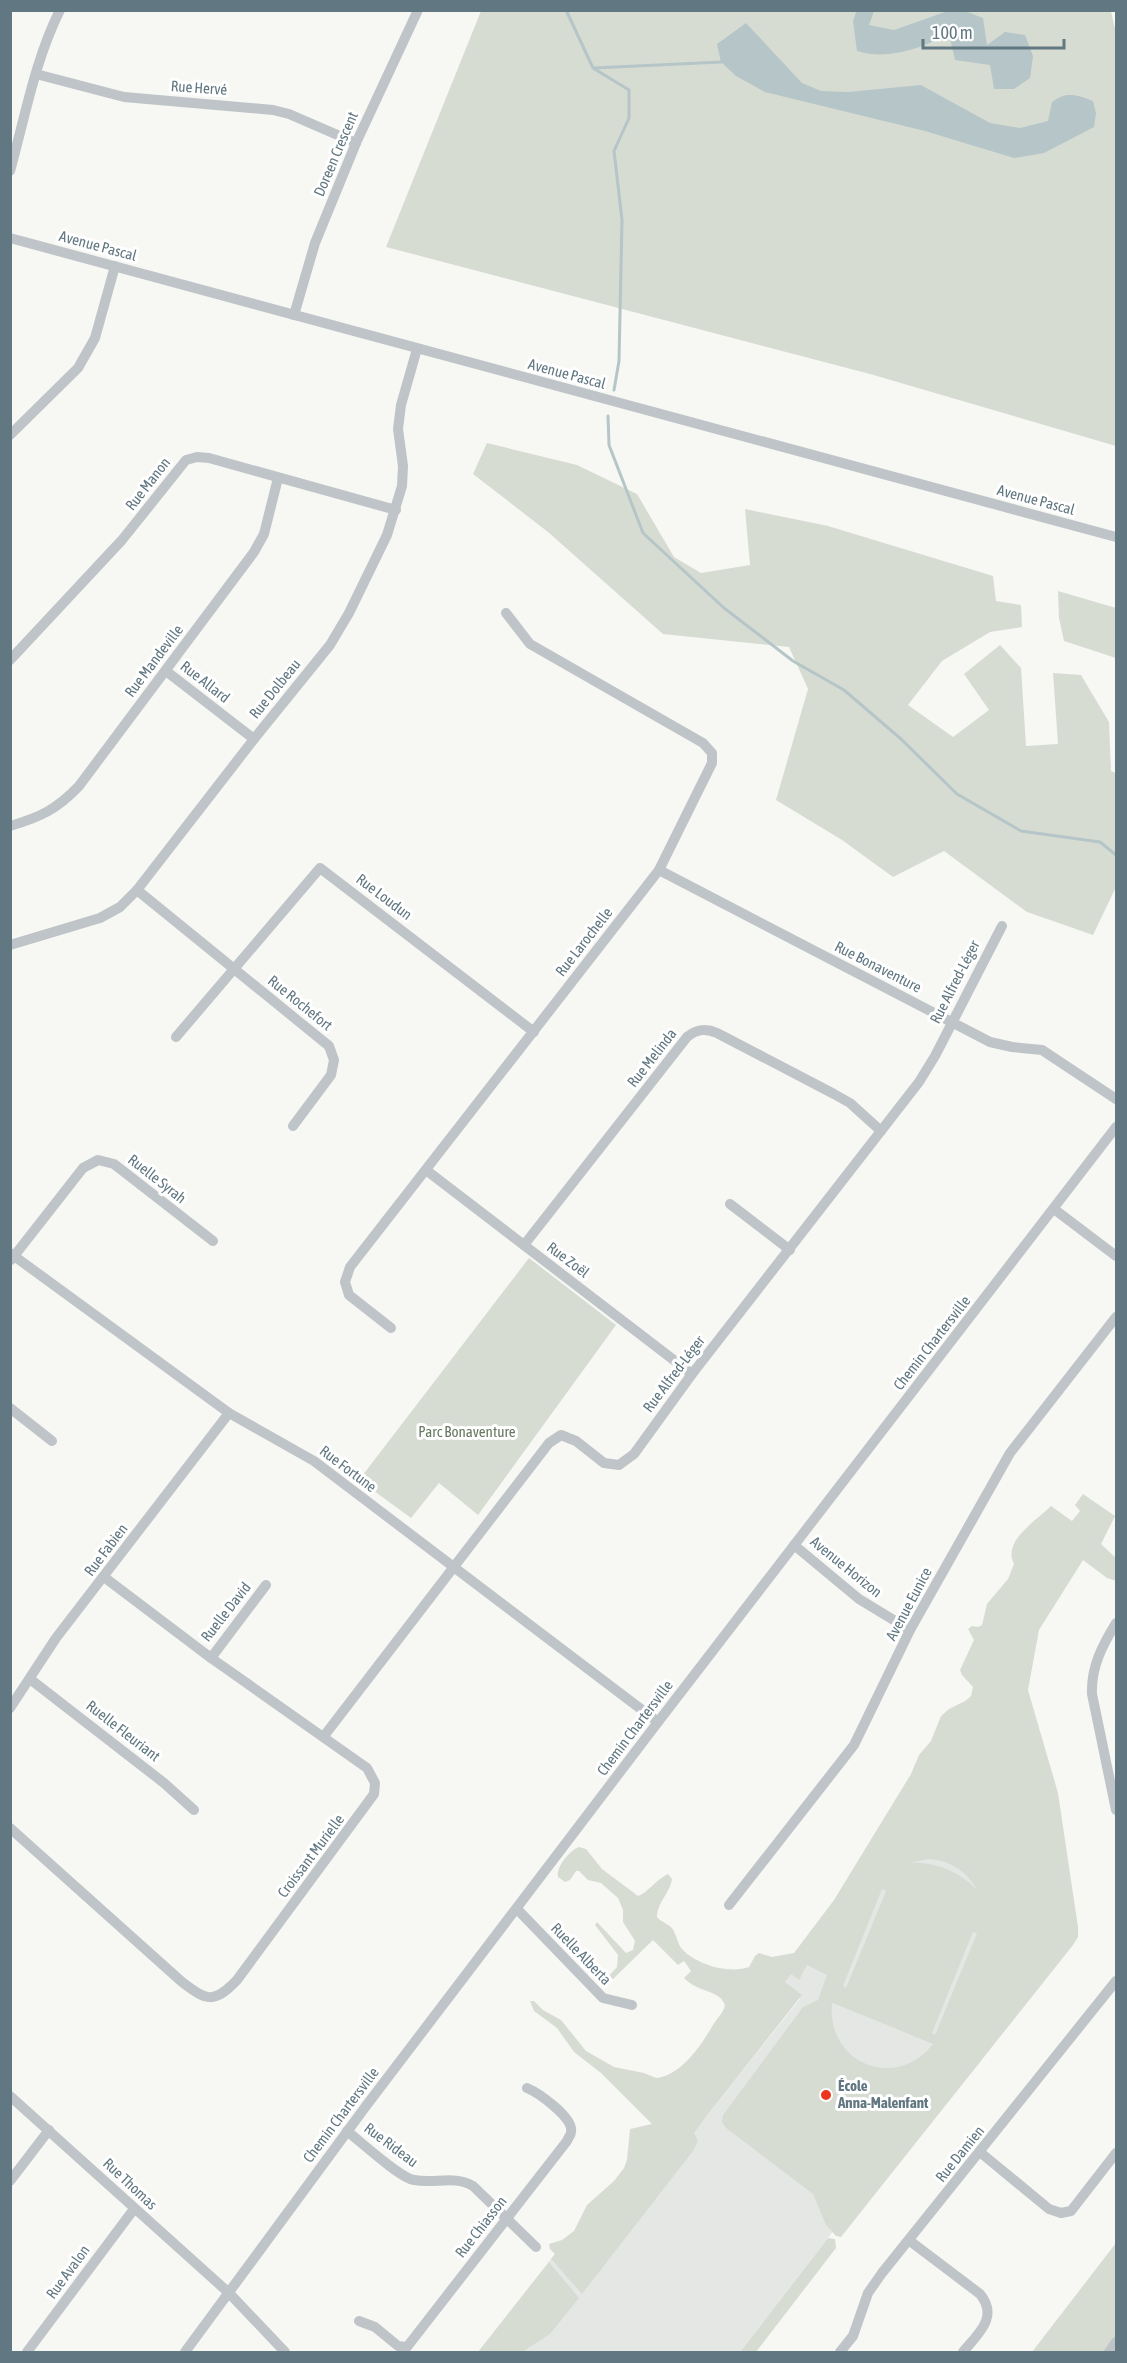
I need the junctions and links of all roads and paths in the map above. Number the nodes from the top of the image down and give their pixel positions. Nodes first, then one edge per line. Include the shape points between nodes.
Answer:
1 (60, 10) edge
2 (418, 10) edge
3 (36, 74) junction
4 (356, 143) junction
5 (10, 171) edge
6 (10, 238) edge
7 (114, 266) junction
8 (294, 315) junction
9 (417, 349) junction
10 (10, 435) edge
11 (278, 478) junction
12 (396, 510) junction
13 (1116, 537) edge
14 (506, 613) dead end
15 (10, 660) edge
16 (166, 671) junction
17 (254, 740) junction
18 (10, 826) edge
19 (659, 870) junction
20 (137, 890) junction
21 (1002, 926) dead end
22 (10, 945) edge
23 (235, 969) junction
24 (951, 1022) junction
25 (534, 1032) junction
26 (176, 1037) dead end
27 (1116, 1099) edge
28 (293, 1126) dead end
29 (1116, 1127) edge
30 (881, 1131) junction
31 (426, 1170) junction
32 (730, 1204) dead end
33 (1054, 1209) junction
34 (213, 1240) dead end
35 (524, 1245) junction
36 (790, 1250) junction
37 (12, 1256) edge
38 (1116, 1256) edge
39 (1116, 1317) edge
40 (391, 1328) dead end
41 (692, 1374) junction
42 (10, 1408) edge
43 (229, 1413) junction
44 (52, 1440) dead end
45 (794, 1545) junction
46 (454, 1566) junction
47 (104, 1577) junction
48 (266, 1586) dead end
49 (1116, 1623) edge
50 (910, 1630) junction
51 (211, 1658) junction
52 (30, 1679) junction
53 (10, 1708) edge
54 (658, 1722) junction
55 (324, 1736) junction
56 (194, 1810) dead end
57 (1116, 1810) edge
58 (10, 1828) edge
59 (729, 1905) dead end
60 (517, 1909) junction
61 (1116, 1982) edge
62 (632, 2005) dead end
63 (527, 2088) dead end
64 (10, 2096) edge
65 (49, 2130) junction
66 (347, 2131) junction
67 (981, 2153) junction
68 (1116, 2153) edge
69 (10, 2181) edge
70 (134, 2209) junction
71 (507, 2218) junction
72 (910, 2241) junction
73 (536, 2247) dead end
74 (229, 2294) junction
75 (359, 2321) dead end
76 (1116, 2342) edge
77 (27, 2352) edge
78 (185, 2352) edge
79 (285, 2352) edge
80 (840, 2352) edge
81 (963, 2352) edge
82 (1109, 2352) edge

1 - 3 street
2 - 4 street, Doreen Crescent
3 - 4 street, Rue Hervé via 124,97 273,110
3 - 5 street
4 - 8 street, Doreen Crescent via 315,243
6 - 7 street, Avenue Pascal
7 - 8 street, Avenue Pascal
7 - 10 street via 95,338 78,368
8 - 9 street, Avenue Pascal
9 - 12 street, Rue Dolbeau via 401,405 398,429 403,466
9 - 13 street, Avenue Pascal
11 - 12 street, Rue Manon
11 - 15 street, Rue Manon via 208,458 186,460 141,517
11 - 16 street, Rue Mandeville via 259,543
12 - 17 street, Rue Dolbeau via 340,629
14 - 19 street, Rue Larochelle via 531,644 695,738 712,753 711,767
16 - 17 street, Rue Allard
16 - 18 street, Rue Mandeville via 67,798 38,818
17 - 20 street, Rue Dolbeau
19 - 24 street, Rue Bonaventure
19 - 25 street, Rue Larochelle
20 - 22 street, Rue Dolbeau via 120,908 100,918
20 - 23 street, Rue Rochefort
21 - 24 street, Rue Alfred-Léger
23 - 25 street, Rue Loudun via 320,868
23 - 26 street
23 - 28 street, Rue Rochefort via 324,1041 333,1053 331,1075
24 - 27 street, Rue Bonaventure via 990,1042 1042,1050
24 - 30 street, Rue Alfred-Léger via 926,1071
25 - 31 street, Rue Larochelle
29 - 33 street, Chemin Chartersville
30 - 35 street, Rue Melinda via 834,1094 717,1033 698,1030 687,1037
30 - 36 street, Rue Alfred-Léger
31 - 35 street, Rue Zoël
31 - 40 street, Rue Larochelle via 350,1267 345,1282 349,1295
32 - 36 street
33 - 38 street
33 - 45 street, Chemin Chartersville
34 - 37 street, Ruelle Syrah via 114,1164 98,1160 83,1168
35 - 41 street, Rue Zoël
36 - 41 street, Rue Alfred-Léger
37 - 43 street, Rue Fortune
39 - 50 street, Avenue Eunice via 1010,1452
41 - 46 street, Rue Alfred-Léger via 634,1454 619,1465 604,1463 576,1441 561,1435 549,1443
42 - 44 street
43 - 46 street, Rue Fortune via 314,1461
43 - 47 street, Rue Fabien
45 - 50 street, Avenue Horizon via 859,1599
45 - 54 street, Chemin Chartersville
46 - 54 street, Rue Fortune
46 - 55 street, Rue Alfred-Léger
47 - 51 street, Croissant Murielle
47 - 52 street, Rue Fabien via 56,1638
48 - 51 street, Ruelle David
49 - 57 street via 1091,1677
50 - 59 street, Avenue Eunice via 854,1745
51 - 55 street, Croissant Murielle
52 - 53 street, Rue Fabien
52 - 56 street, Ruelle Fleuriant
54 - 60 street, Chemin Chartersville
55 - 58 street, Croissant Murielle via 367,1768 375,1783 374,1794 237,1980 224,1994 212,1999 182,1982
60 - 62 street, Ruelle Alberta via 603,1998
60 - 66 street, Chemin Chartersville
61 - 67 street, Rue Damien
63 - 71 street, Rue Chiasson via 541,2094 570,2122 571,2132
64 - 65 street, Rue Thomas
65 - 69 street
65 - 70 street, Rue Thomas
66 - 71 street, Rue Rideau via 413,2180 464,2181
66 - 74 street, Chemin Chartersville
67 - 68 street via 1049,2209 1061,2213 1071,2211
67 - 72 street, Rue Damien
70 - 74 street, Rue Thomas
70 - 77 street, Rue Avalon
71 - 73 street, Rue Rideau
71 - 75 street, Rue Chiasson via 407,2347 398,2346 375,2327
72 - 80 street, Rue Damien via 868,2293 853,2336
72 - 81 street via 987,2303 989,2314 985,2324
74 - 78 street, Chemin Chartersville
74 - 79 street, Rue Thomas
76 - 82 street

